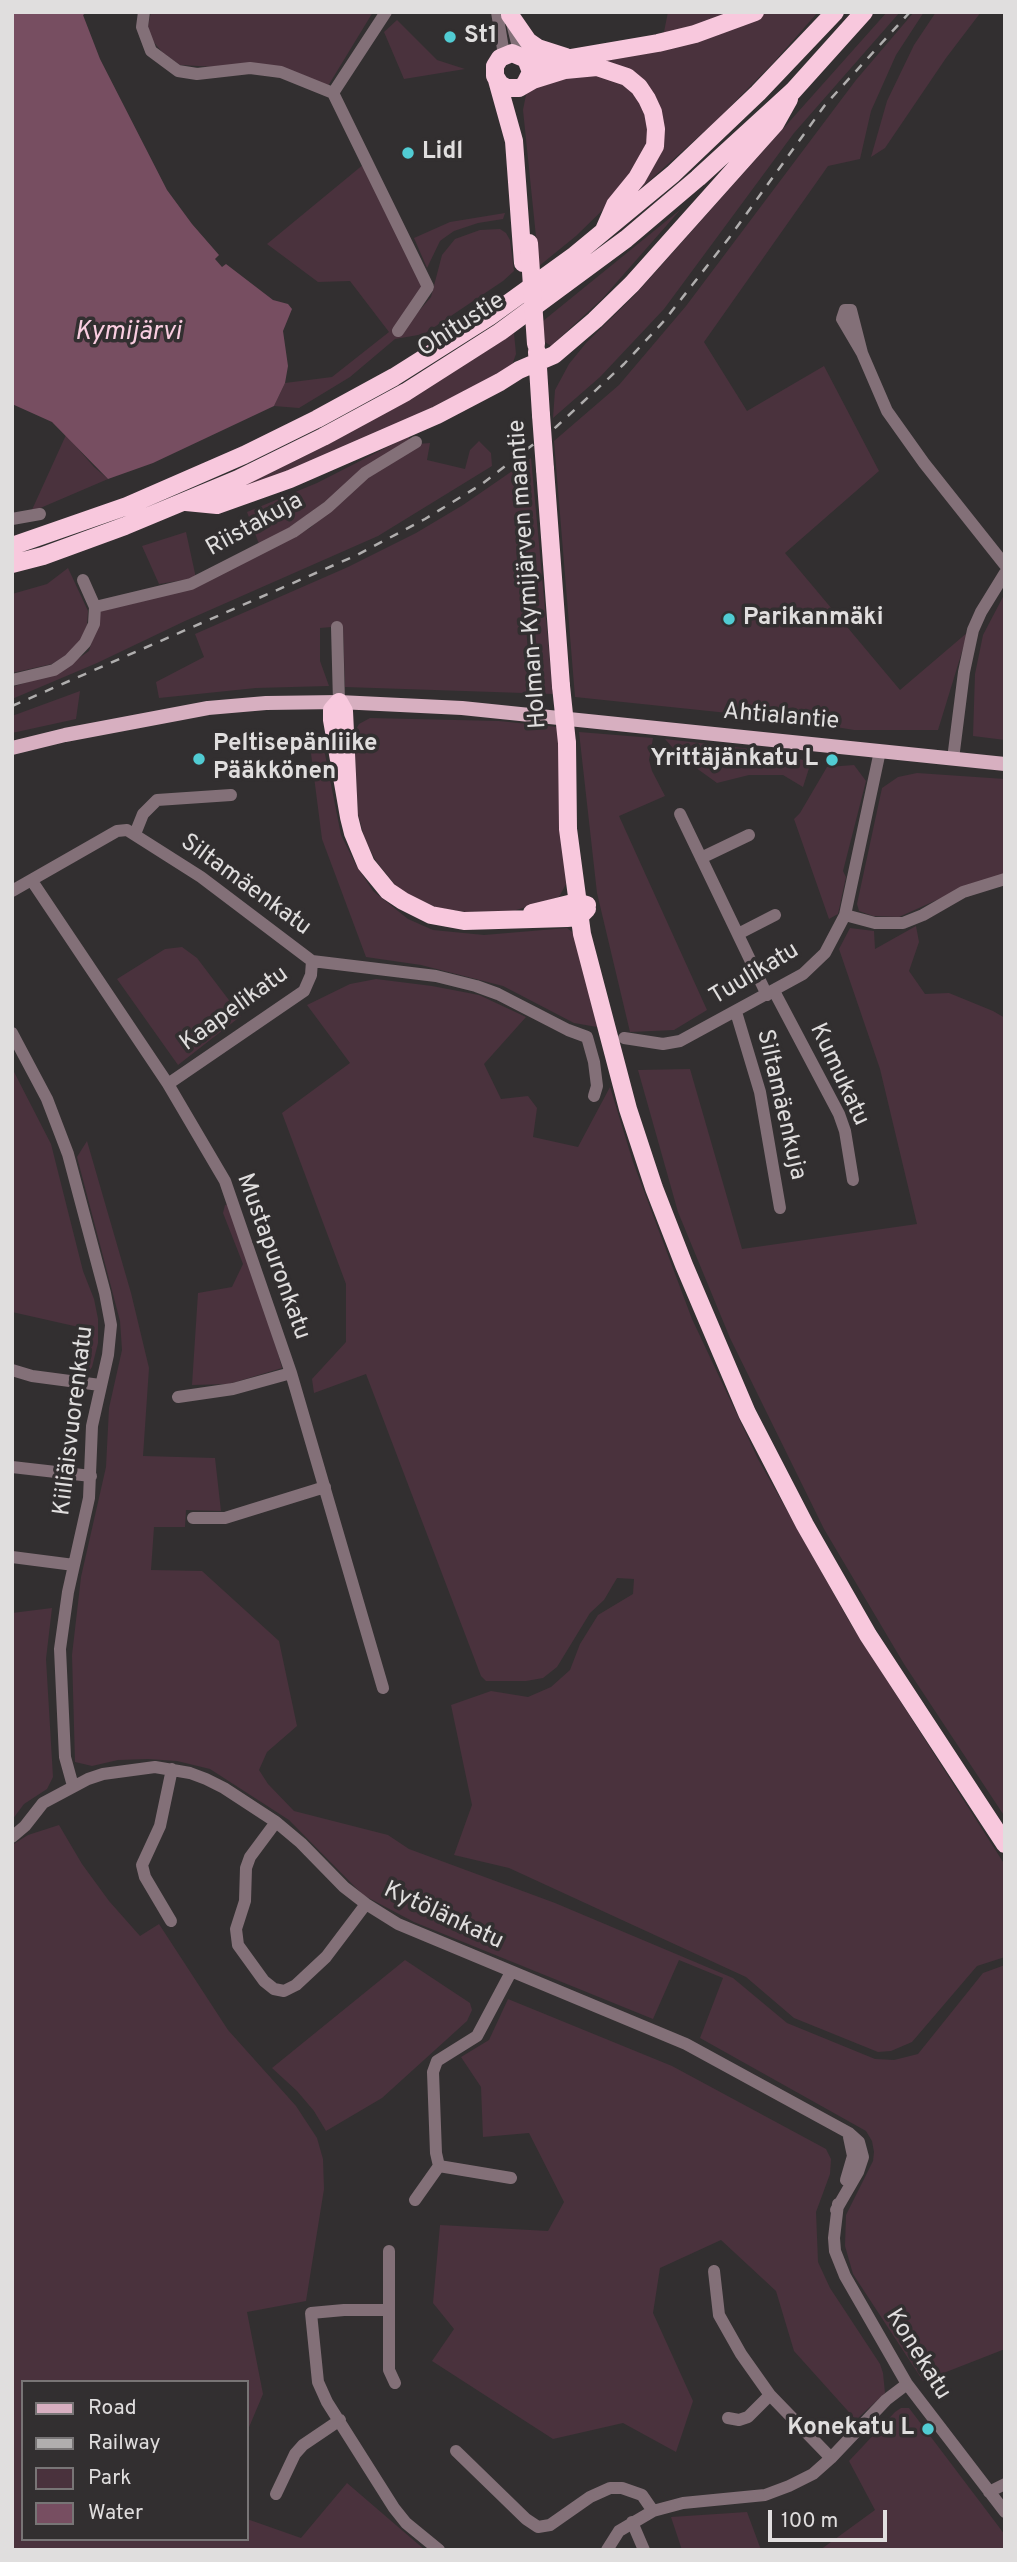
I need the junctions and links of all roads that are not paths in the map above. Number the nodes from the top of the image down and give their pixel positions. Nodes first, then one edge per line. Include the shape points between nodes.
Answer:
1 (144, 12) edge
2 (386, 12) edge
3 (755, 12) edge
4 (835, 12) edge
5 (864, 12) edge
6 (506, 13) edge
7 (517, 56) junction
8 (566, 57) junction
9 (497, 80) junction
10 (524, 85) junction
11 (793, 91) junction
12 (333, 93) junction
13 (602, 233) junction
14 (525, 246) junction
15 (398, 331) dead end
16 (572, 341) junction
17 (862, 354) dead end
18 (534, 359) junction
19 (540, 408) junction
20 (416, 442) dead end
21 (183, 502) junction
22 (40, 514) dead end
23 (12, 519) edge
24 (12, 546) edge
25 (12, 564) edge
26 (1005, 565) edge
27 (1005, 573) edge
28 (83, 580) dead end
29 (95, 607) junction
30 (337, 627) dead end
31 (12, 680) edge
32 (338, 708) junction
33 (12, 748) edge
34 (880, 751) junction
35 (953, 759) junction
36 (1005, 764) edge
37 (231, 794) dead end
38 (680, 814) dead end
39 (135, 834) junction
40 (749, 835) dead end
41 (701, 858) junction
42 (1005, 879) edge
43 (32, 881) junction
44 (12, 891) edge
45 (582, 908) junction
46 (775, 915) dead end
47 (845, 915) junction
48 (738, 934) junction
49 (312, 961) junction
50 (770, 993) junction
51 (736, 1012) junction
52 (12, 1032) edge
53 (624, 1038) dead end
54 (168, 1084) junction
55 (594, 1096) dead end
56 (853, 1180) dead end
57 (780, 1208) dead end
58 (12, 1370) edge
59 (291, 1373) junction
60 (100, 1385) junction
61 (178, 1397) dead end
62 (12, 1467) edge
63 (90, 1476) junction
64 (325, 1487) junction
65 (193, 1518) dead end
66 (12, 1557) edge
67 (74, 1565) junction
68 (383, 1688) dead end
69 (172, 1769) junction
70 (73, 1786) junction
71 (276, 1822) junction
72 (12, 1837) edge
73 (1005, 1841) edge
74 (366, 1904) junction
75 (171, 1921) dead end
76 (511, 1972) junction
77 (439, 2166) junction
78 (854, 2170) joint
79 (511, 2178) dead end
80 (415, 2200) dead end
81 (389, 2251) dead end
82 (714, 2271) dead end
83 (389, 2310) junction
84 (395, 2383) dead end
85 (907, 2384) junction
86 (770, 2395) junction
87 (728, 2418) dead end
88 (340, 2420) junction
89 (456, 2451) dead end
90 (831, 2458) junction
91 (1005, 2484) edge
92 (989, 2492) junction
93 (276, 2494) dead end
94 (653, 2511) junction
95 (1005, 2512) edge
96 (632, 2522) junction
97 (439, 2550) edge
98 (607, 2550) edge
99 (644, 2550) edge

1 - 12 street via 142,27 150,51 178,71 197,74 250,68 281,72
2 - 12 street
3 - 8 highway via 683,37
4 - 13 highway, Ohitustie via 713,137
5 - 11 highway, Ohitustie
6 - 7 street
6 - 8 highway via 528,41
7 - 8 highway via 537,63
7 - 9 highway via 495,66
7 - 10 highway via 531,72
9 - 10 highway via 508,88
9 - 14 highway, Holman–Kymijärven maantie via 514,141
10 - 13 highway via 565,70 597,67 627,77 648,99 655,146
10 - 14 highway, Holman–Kymijärven maantie via 518,110
11 - 16 highway via 775,124 716,192 632,284
11 - 21 highway, Ohitustie via 626,239 500,332 323,437
12 - 15 street via 428,288
13 - 24 highway, Ohitustie via 489,317 317,419 127,506
14 - 18 highway, Holman–Kymijärven maantie, bridge
16 - 18 highway via 554,355
16 - 19 highway via 553,372
17 - 26 street via 887,411
18 - 19 highway, Holman–Kymijärven maantie
18 - 21 highway via 500,382 409,428 290,479 217,505
19 - 45 highway, Holman–Kymijärven maantie, bridge
20 - 29 street, Riistakuja via 365,473 328,508 282,538 191,584
21 - 25 highway, Ohitustie
22 - 23 street
27 - 35 street via 973,630
28 - 29 street
29 - 31 street via 94,624 85,643 69,660 54,670
30 - 32 street
32 - 33 main road, Ahtialantie via 237,704
32 - 34 main road, Ahtialantie via 462,708
32 - 45 highway via 353,833 366,864 388,891 431,915 464,921 555,919
34 - 35 main road, Ahtialantie
34 - 47 street, Tuulikatu
35 - 36 main road, Ahtialantie
37 - 39 street via 158,800 143,814
38 - 41 street, Kumukatu
39 - 43 street via 117,831
39 - 49 street, Siltamäenkatu via 201,877
40 - 41 street
41 - 48 street, Kumukatu
42 - 47 street via 963,892 903,923 875,923
43 - 44 street
43 - 54 street, Mustapuronkatu
45 - 73 highway, Holman–Kymijärven maantie via 592,974 641,1151 732,1380 804,1525 868,1634
46 - 48 street
47 - 50 street, Tuulikatu via 825,953 803,974
48 - 50 street, Kumukatu
49 - 54 street, Kaapelikatu via 304,991
49 - 55 street, Siltamäenkatu via 436,976 498,994 587,1037 597,1086
50 - 51 street, Tuulikatu
50 - 56 street, Kumukatu via 839,1114
51 - 53 street, Tuulikatu via 673,1044
51 - 57 street, Siltamäenkuja via 760,1092
52 - 60 street, Kiiliäisvuorenkatu via 59,1126 105,1293 111,1325
54 - 59 street, Mustapuronkatu via 225,1181
58 - 60 street
59 - 61 street via 233,1389
59 - 64 street, Mustapuronkatu
60 - 63 street, Kiiliäisvuorenkatu
62 - 63 street
63 - 67 street, Kiiliäisvuorenkatu
64 - 65 street via 225,1518
64 - 68 street, Mustapuronkatu
66 - 67 street
67 - 70 street, Kiiliäisvuorenkatu via 60,1649 65,1757
69 - 70 street, Kytölänkatu via 121,1770
69 - 71 street, Kytölänkatu via 224,1788
69 - 75 street via 160,1826 142,1865
70 - 72 street, Kytölänkatu via 43,1803
71 - 74 street, Kytölänkatu
71 - 74 street via 250,1857 236,1929 238,1945 264,1981 284,1991 296,1985 326,1957
74 - 76 street, Kytölänkatu via 398,1924
76 - 77 street via 477,2036 437,2061 433,2085
76 - 78 street, Kytölänkatu via 686,2044 841,2129 853,2136 862,2150 863,2157
77 - 79 street
77 - 80 street
78 - 85 street, Konekatu via 836,2210 834,2238 840,2263
81 - 83 street
82 - 86 street via 719,2315
83 - 84 street via 389,2371
83 - 88 street via 312,2313 318,2382
85 - 90 street
85 - 92 street, Konekatu
86 - 87 street via 748,2417
86 - 90 street
88 - 93 street via 295,2454
88 - 97 street via 394,2508
89 - 94 street via 538,2527 550,2525 610,2488 642,2495
90 - 94 street via 813,2474 765,2495 683,2503
91 - 92 street
92 - 95 street, Konekatu
94 - 96 street
96 - 98 street
96 - 99 street

